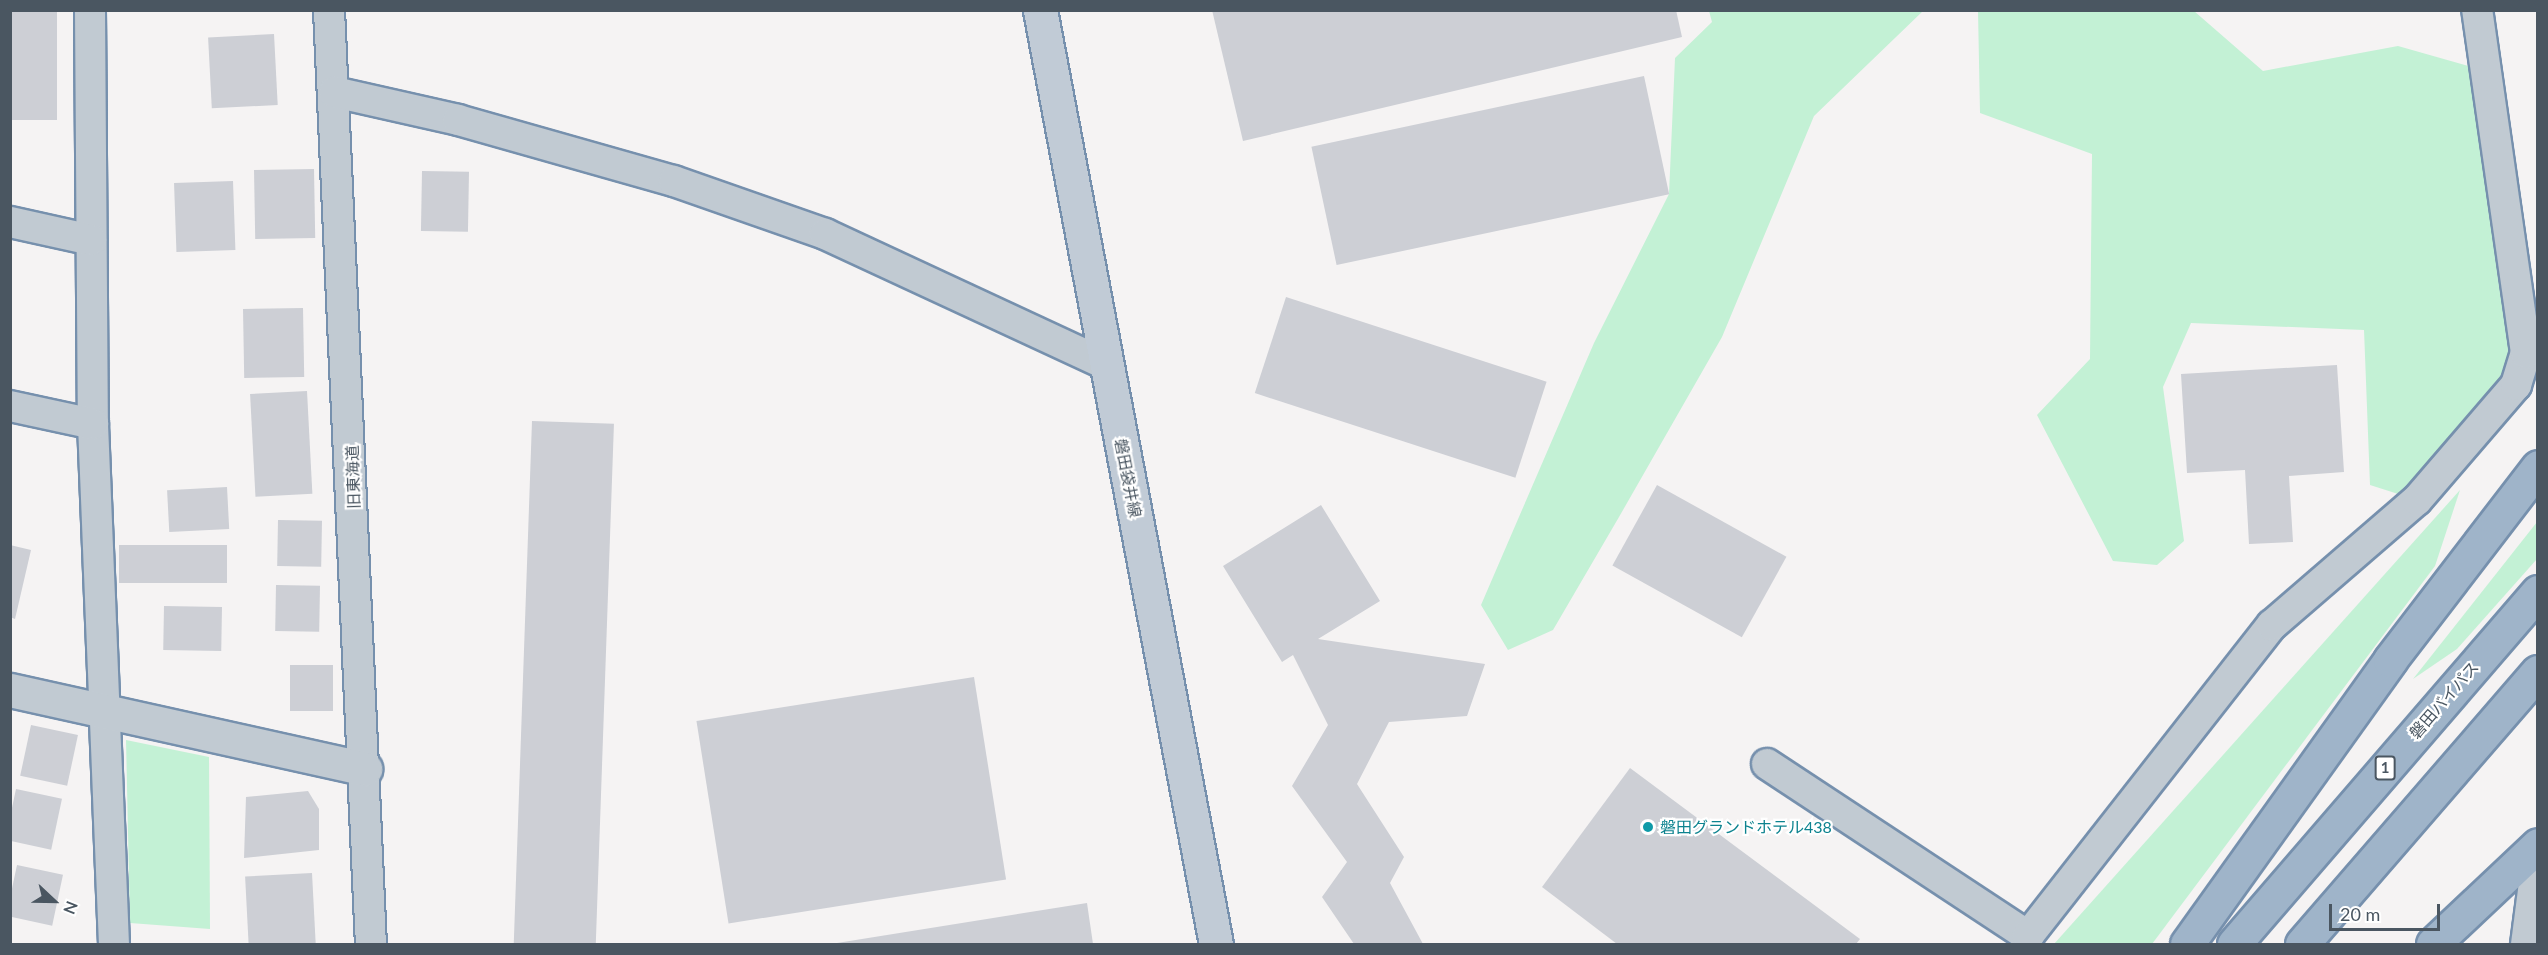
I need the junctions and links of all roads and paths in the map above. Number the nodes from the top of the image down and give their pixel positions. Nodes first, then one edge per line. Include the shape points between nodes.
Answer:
1 (90, 10) edge
2 (329, 10) edge
3 (1040, 10) edge
4 (2477, 10) edge
5 (334, 92) junction
6 (10, 222) edge
7 (91, 240) junction
8 (1107, 365) junction
9 (10, 406) edge
10 (93, 424) junction
11 (2538, 467) edge
12 (2538, 592) edge
13 (2538, 672) edge
14 (10, 690) edge
15 (106, 709) junction
16 (1767, 764) dead end
17 (365, 769) junction
18 (2538, 845) edge
19 (2538, 859) edge
20 (114, 945) edge
21 (370, 945) edge
22 (1216, 945) edge
23 (2187, 945) edge
24 (2234, 945) edge
25 (2302, 945) edge
26 (2433, 945) edge
27 (2527, 945) edge

1 - 7 street
2 - 5 street, 旧東海道
3 - 8 main road, 磐田袋井線
4 - 16 street via 2526,353 2516,385 2417,500 2272,625 2028,936
5 - 8 street via 663,178 825,234
5 - 17 street, 旧東海道
6 - 7 street
7 - 10 street
8 - 22 main road, 磐田袋井線
9 - 10 street
10 - 15 street
11 - 23 highway via 2390,660
12 - 24 highway, 磐田バイパス / 1
13 - 25 highway
14 - 15 street
15 - 17 street
15 - 20 street
17 - 21 street, 旧東海道
18 - 26 highway
19 - 27 street

